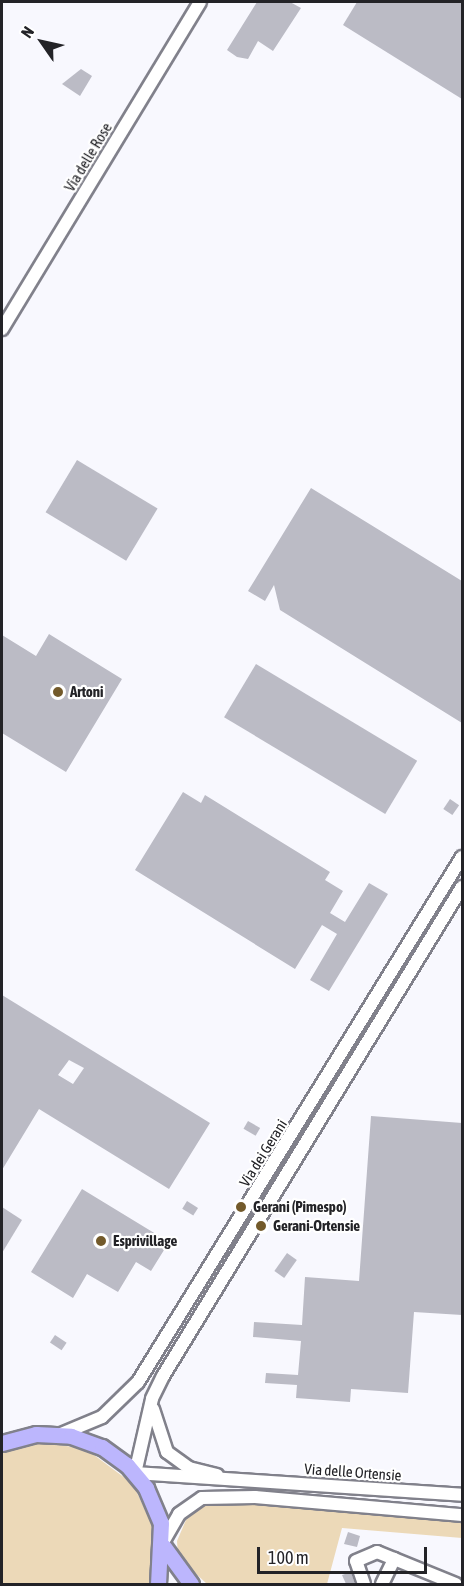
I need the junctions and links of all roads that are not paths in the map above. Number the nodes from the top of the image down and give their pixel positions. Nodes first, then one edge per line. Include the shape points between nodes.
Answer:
1 (200, 2) edge
2 (2, 329) edge
3 (462, 857) edge
4 (462, 887) edge
5 (152, 1399) junction
6 (61, 1434) junction
7 (5, 1440) edge
8 (135, 1473) junction
9 (241, 1480) junction
10 (462, 1495) edge
11 (462, 1515) edge
12 (163, 1545) junction
13 (394, 1560) junction
14 (158, 1584) edge
15 (190, 1584) edge
16 (364, 1584) edge
17 (382, 1584) edge
18 (456, 1584) edge

1 - 2 street, Via delle Rose
3 - 6 street, Via dei Gerani via 138,1382 102,1417
4 - 5 street, Via dei Gerani
5 - 8 street, Via dei Gerani
5 - 9 street via 158,1437 174,1459 197,1471
6 - 7 main road
6 - 8 main road via 102,1447
8 - 9 street
8 - 12 main road via 155,1505
9 - 10 street, Via delle Ortensie
11 - 12 street via 255,1497 202,1498 179,1514
12 - 14 main road
12 - 15 main road
13 - 16 street via 377,1552 356,1561
13 - 17 street
13 - 18 street

